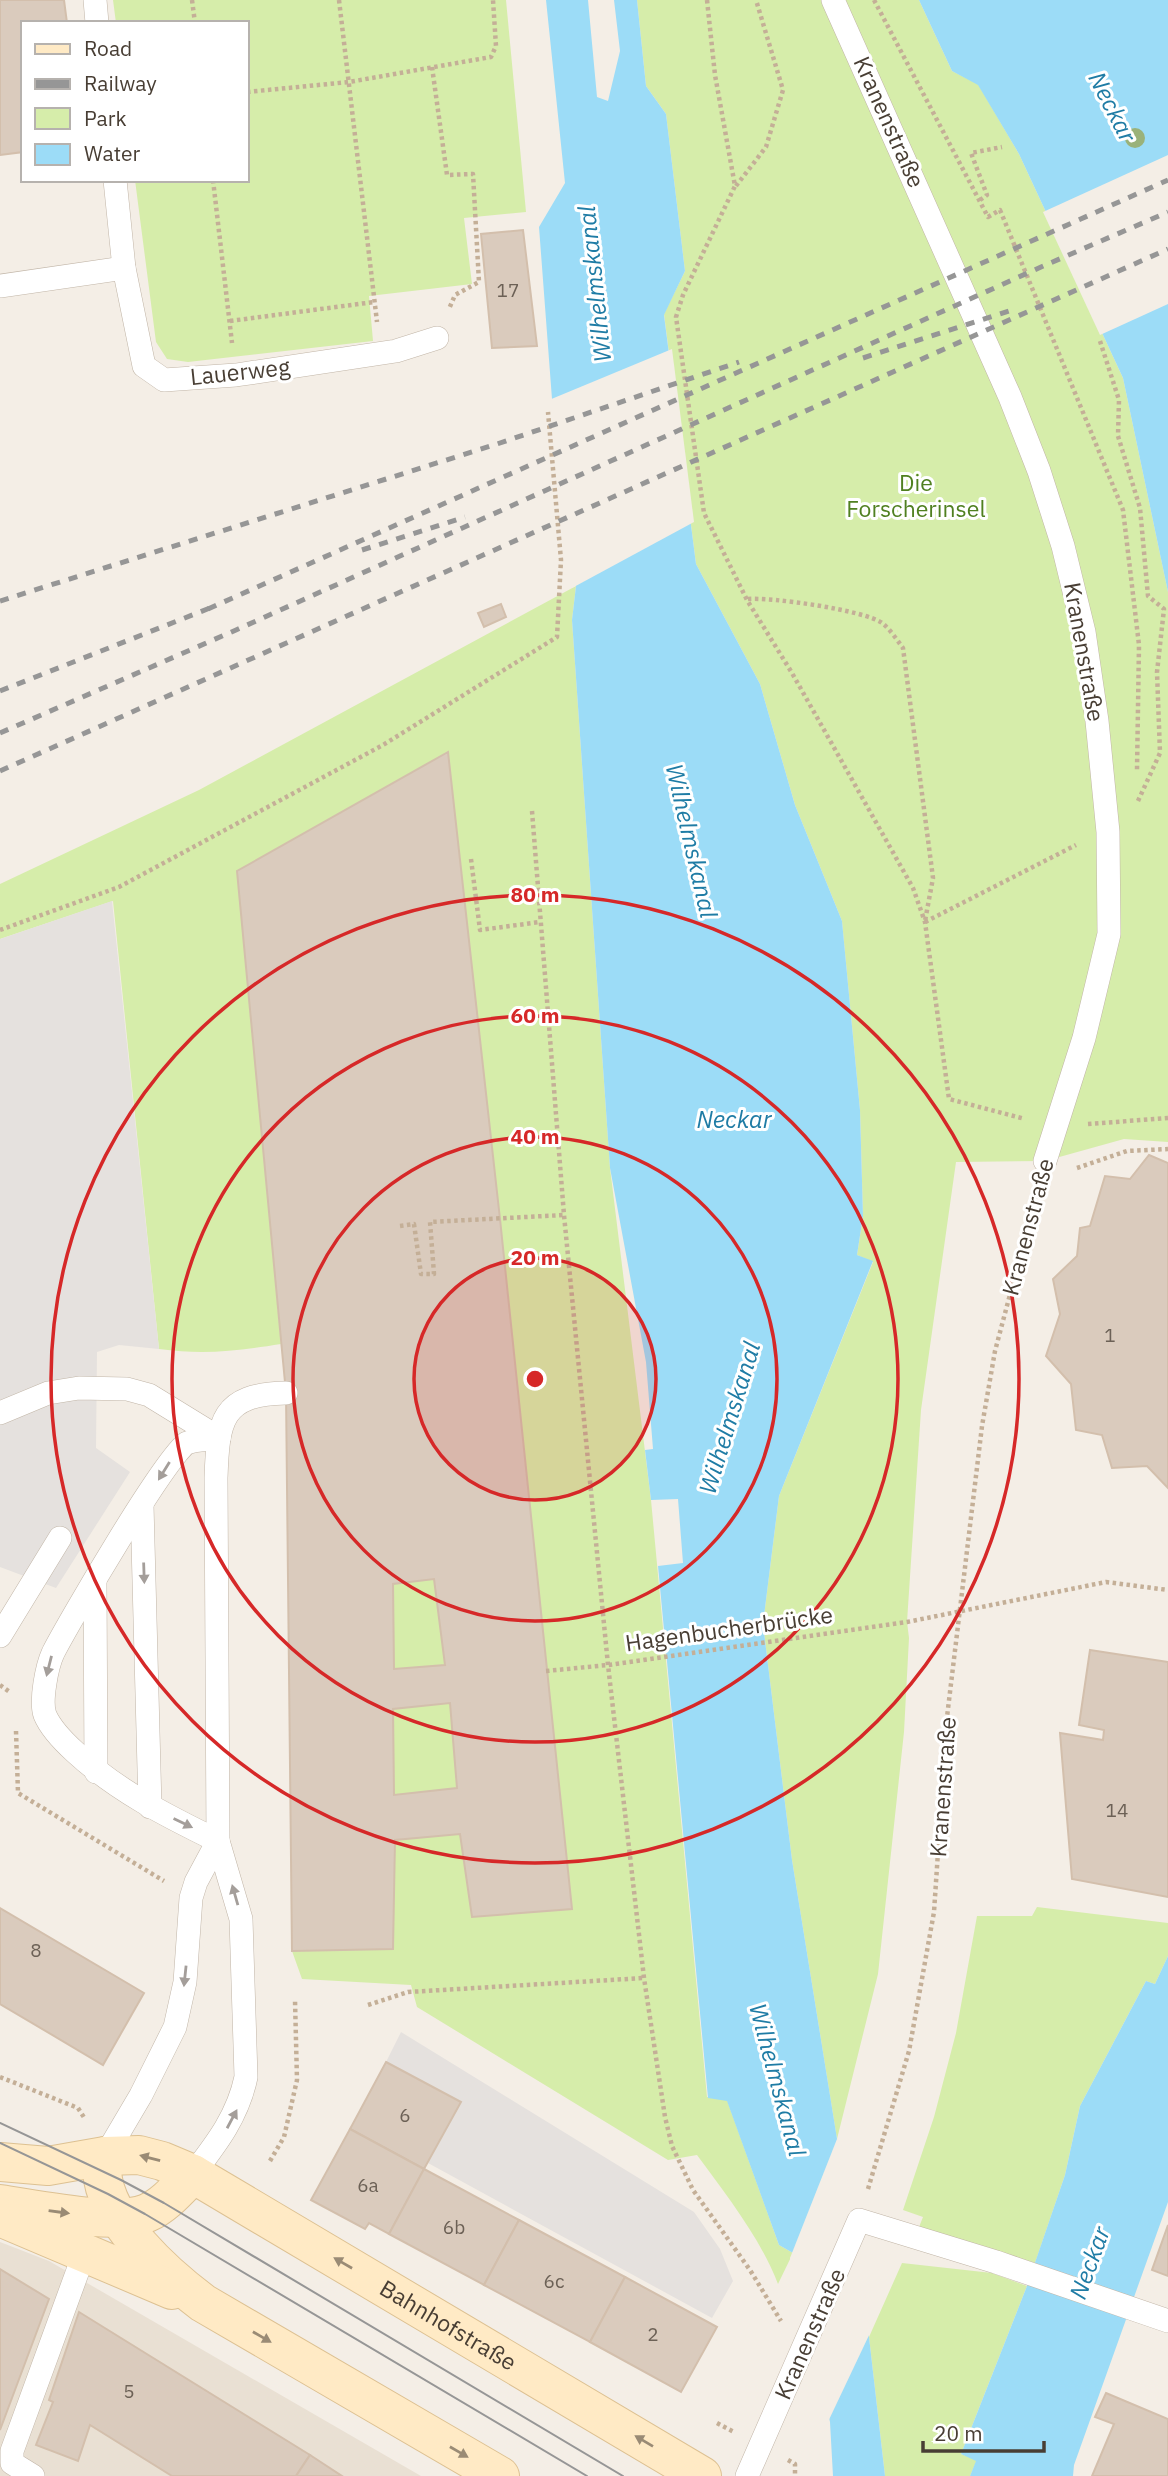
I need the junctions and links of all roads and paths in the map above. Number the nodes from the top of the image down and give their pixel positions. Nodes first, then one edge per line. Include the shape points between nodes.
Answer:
1 (95, 0) edge
2 (192, 0) edge
3 (339, 0) edge
4 (494, 0) edge
5 (707, 0) edge
6 (756, 0) edge
7 (833, 0) edge
8 (874, 0) edge
9 (97, 21) edge
10 (195, 21) edge
11 (432, 67) junction
12 (349, 82) junction
13 (248, 92) edge
14 (1002, 148) dead end
15 (115, 182) edge
16 (213, 182) edge
17 (735, 186) junction
18 (980, 200) junction
19 (124, 268) junction
20 (0, 286) edge
21 (374, 302) junction
22 (230, 321) junction
23 (437, 338) joint
24 (1100, 341) dead end
25 (380, 354) junction
26 (236, 375) junction
27 (548, 412) dead end
28 (747, 600) junction
29 (1137, 778) dead end
30 (1137, 792) dead end
31 (532, 811) dead end
32 (1108, 828) junction
33 (471, 859) dead end
34 (540, 922) junction
35 (925, 922) junction
36 (0, 930) edge
37 (1168, 1118) edge
38 (1055, 1126) junction
39 (1168, 1149) edge
40 (1043, 1171) junction
41 (564, 1215) junction
42 (400, 1226) dead end
43 (286, 1394) dead end
44 (0, 1413) edge
45 (219, 1438) junction
46 (142, 1505) junction
47 (60, 1538) dead end
48 (95, 1581) junction
49 (1168, 1590) edge
50 (960, 1612) junction
51 (0, 1636) edge
52 (608, 1665) junction
53 (546, 1671) dead end
54 (0, 1685) edge
55 (15, 1695) dead end
56 (15, 1723) dead end
57 (96, 1772) junction
58 (150, 1807) junction
59 (218, 1841) junction
60 (191, 1898) junction
61 (644, 1978) junction
62 (295, 2000) dead end
63 (368, 2005) dead end
64 (0, 2077) edge
65 (78, 2108) dead end
66 (105, 2155) junction
67 (270, 2161) dead end
68 (0, 2162) edge
69 (193, 2175) junction
70 (0, 2204) edge
71 (0, 2217) edge
72 (118, 2217) junction
73 (859, 2220) junction
74 (84, 2254) junction
75 (203, 2303) junction
76 (1161, 2318) edge
77 (802, 2354) junction
78 (795, 2464) dead end
79 (33, 2476) edge
80 (500, 2476) edge
81 (702, 2476) edge
82 (747, 2476) edge
83 (795, 2476) edge

1 - 9 lane
2 - 10 path
3 - 12 path
4 - 11 path via 496,46 491,57
5 - 17 path
6 - 17 path via 782,90 766,147
7 - 32 lane, Kranenstraße via 999,372 1043,483 1084,632
8 - 18 path
11 - 12 path
11 - 23 path via 447,175 473,174 479,282 455,295
12 - 13 path
12 - 21 path
14 - 18 path via 971,153 987,195
15 - 19 lane, Lauerweg
16 - 22 path
17 - 28 path via 676,317 705,513
18 - 29 path via 988,217 1000,210 1123,510 1139,645
19 - 20 lane
19 - 26 lane, Lauerweg via 144,366 164,380
21 - 22 path
21 - 25 path
22 - 26 path
23 - 25 lane, Lauerweg
24 - 30 path via 1119,400 1118,436 1140,508 1148,596 1164,610 1157,671 1160,753 1137,805
25 - 26 lane, Lauerweg
27 - 36 path via 561,560 556,637 383,745 119,887
28 - 35 path via 913,888
28 - 35 path via 762,598 843,610 881,622 904,648 933,878
31 - 34 path
32 - 35 path
32 - 38 lane, Kranenstraße via 1109,934 1084,1038
33 - 34 path via 480,930
34 - 41 path
35 - 38 path via 949,1099
37 - 38 path
38 - 40 lane, Kranenstraße
39 - 40 path via 1127,1151
40 - 50 path, Kranenstraße via 995,1351
41 - 42 path via 430,1222 434,1274 421,1273 414,1224
41 - 52 path
43 - 45 lane via 241,1400 224,1420
44 - 45 lane via 48,1393 127,1389 149,1395
45 -> 46 lane via 187,1443
45 - 59 lane
46 - 48 lane
46 -> 58 lane
47 - 51 lane
48 - 57 lane
48 -> 57 lane via 52,1655 44,1686 44,1714 61,1739
49 - 50 path, Hagenbucherbrücke via 1106,1582
50 - 52 path, Hagenbucherbrücke
50 - 73 path, Kranenstraße via 947,1717 934,1912 909,2050
52 - 53 path, Hagenbucherbrücke
52 - 61 path
54 - 55 path
56 - 60 path via 18,1793
57 - 58 lane
58 -> 59 lane
59 - 60 lane
69 -> 59 lane via 234,2116 246,2077 241,1919
60 -> 66 lane via 185,1982 175,2027
61 - 63 path via 408,1992
61 - 77 path via 672,2146 693,2190
62 - 67 path via 297,2080 284,2137
64 - 65 path
66 - 68 street, Bahnhofstraße via 48,2165
69 -> 66 street, Bahnhofstraße via 139,2155
66 - 72 street via 102,2171
69 - 72 street via 145,2214
81 -> 69 street, Bahnhofstraße
70 -> 72 street
71 - 74 street
72 - 75 street via 171,2278
73 - 76 lane
73 - 77 lane, Kranenstraße
74 - 75 street
74 - 79 lane via 12,2451 12,2463
75 -> 80 street
77 - 82 lane, Kranenstraße
78 - 83 path

